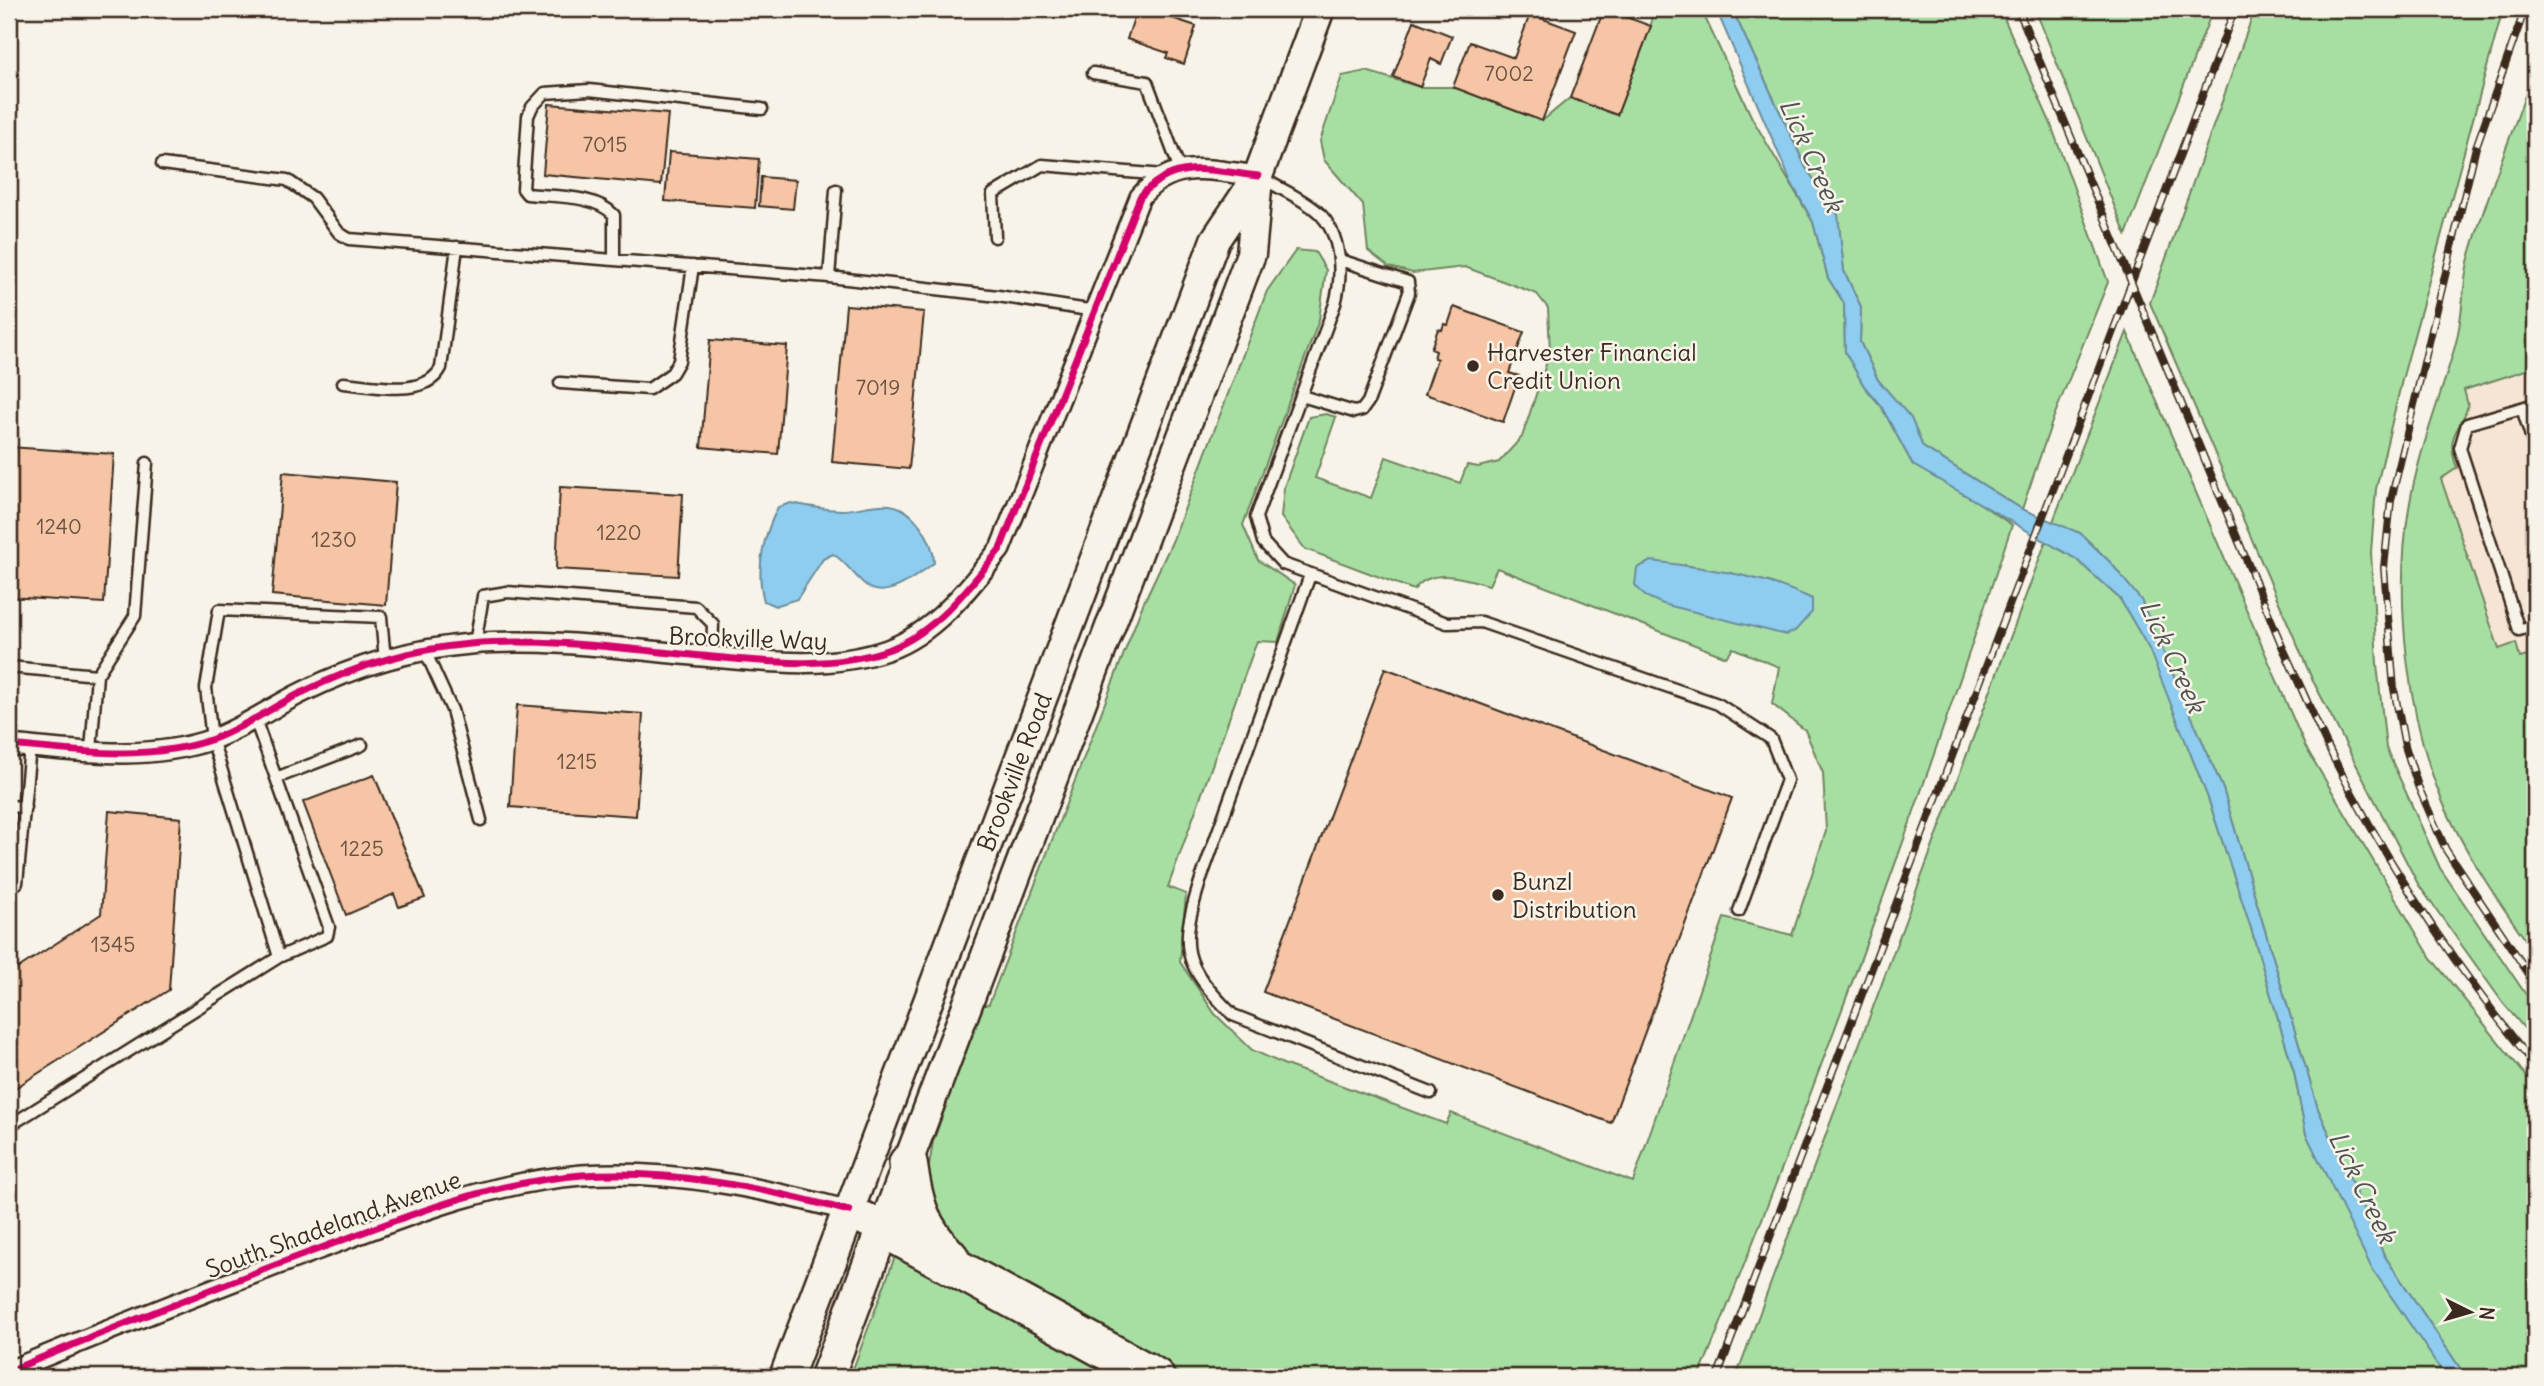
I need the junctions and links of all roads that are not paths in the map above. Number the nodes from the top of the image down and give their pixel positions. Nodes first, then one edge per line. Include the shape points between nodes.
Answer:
1 (1320, 9) edge
2 (1093, 74) dead end
3 (762, 109) dead end
4 (162, 164) dead end
5 (1172, 173) junction
6 (1258, 176) junction
7 (836, 190) dead end
8 (995, 237) dead end
9 (457, 247) junction
10 (614, 260) junction
11 (1340, 260) junction
12 (693, 266) junction
13 (829, 277) junction
14 (1095, 311) junction
15 (344, 383) dead end
16 (560, 383) dead end
17 (1302, 396) junction
18 (2535, 404) edge
19 (2522, 408) junction
20 (2535, 449) edge
21 (147, 463) dead end
22 (1310, 575) junction
23 (2535, 625) edge
24 (475, 644) junction
25 (425, 651) junction
26 (712, 657) junction
27 (385, 660) junction
28 (9, 667) edge
29 (97, 675) junction
30 (255, 719) junction
31 (212, 739) junction
32 (362, 745) dead end
33 (9, 746) edge
34 (30, 747) junction
35 (91, 750) junction
36 (276, 778) junction
37 (9, 806) edge
38 (24, 807) junction
39 (481, 820) dead end
40 (9, 888) edge
41 (1739, 911) dead end
42 (279, 957) junction
43 (1431, 1093) dead end
44 (9, 1126) edge
45 (908, 1163) junction
46 (849, 1211) junction
47 (883, 1228) junction
48 (960, 1269) junction
49 (9, 1371) edge
50 (786, 1377) edge
51 (827, 1377) edge
52 (1155, 1377) edge

1 - 6 main road, Brookville Road
2 - 5 lane via 1147,82
3 - 10 lane via 589,90 559,90 538,100 528,116 523,189 527,194 598,203 610,210 614,215
4 - 9 lane via 287,180 313,198 339,233 349,239
5 - 6 street
5 - 8 lane via 1042,164 993,194
5 - 14 street, Brookville Way via 1151,184 1136,204
6 - 11 lane via 1318,212
6 - 45 main road, Brookville Road via 1251,254
6 - 46 main road, Brookville Road via 1216,240
7 - 13 lane
9 - 10 lane
9 - 15 lane via 441,368 436,377 421,386
10 - 12 lane
11 - 17 lane via 1335,304
11 - 17 lane via 1408,282 1409,293 1362,410 1354,412
12 - 13 lane
12 - 16 lane via 679,361 672,373 649,389
13 - 14 lane
14 - 26 street, Brookville Way via 1000,549 964,594 925,629 888,650 840,661 789,663
17 - 22 lane via 1256,517 1263,542 1283,564
18 - 19 lane
19 - 20 lane
19 - 23 lane via 2468,424 2460,448 2519,630
21 - 29 lane via 135,616
22 - 41 lane via 1447,623 1481,622 1718,704 1771,739 1787,780
22 - 43 lane via 1201,879 1189,918 1186,950 1208,990 1233,1015
24 - 25 street, Brookville Way
24 - 26 street, Brookville Way via 527,643
24 - 26 lane via 483,596 507,592 696,607 713,624
25 - 27 street, Brookville Way
25 - 39 lane via 452,710
27 - 30 street, Brookville Way via 305,691
27 - 31 lane via 381,617 219,610 206,688
28 - 29 lane
29 - 35 lane
30 - 31 street, Brookville Way
30 - 36 lane
31 - 35 street, Brookville Way via 145,753
31 - 42 lane
32 - 36 lane
33 - 34 street, Brookville Way
34 - 35 street, Brookville Way
34 - 38 lane
36 - 42 lane via 329,928 327,936
37 - 38 lane
38 - 40 lane via 17,883
42 - 44 lane
45 - 47 main road, Brookville Road
45 - 48 highway via 926,1231
46 - 47 main road
46 - 49 street, South Shadeland Avenue via 781,1194 660,1177 600,1174 516,1183 422,1210 181,1300
46 - 50 main road, Brookville Road
47 - 48 highway
47 - 51 main road, Brookville Road
48 - 52 highway

